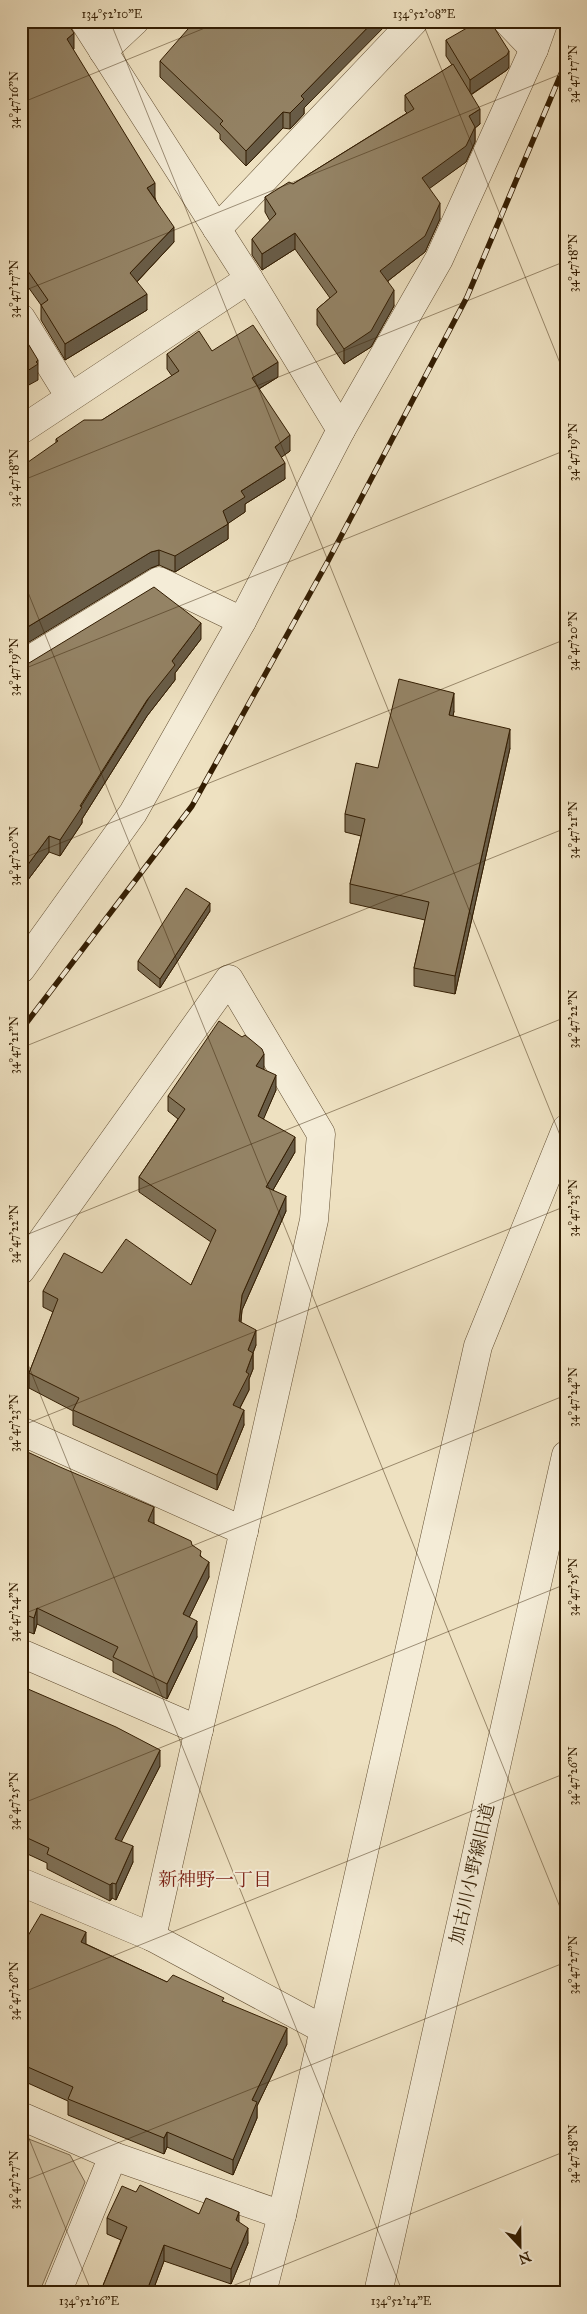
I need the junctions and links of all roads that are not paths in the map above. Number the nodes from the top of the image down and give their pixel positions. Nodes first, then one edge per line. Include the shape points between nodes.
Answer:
1 (84, 21) edge
2 (135, 21) edge
3 (414, 21) edge
4 (507, 21) edge
5 (544, 21) edge
6 (534, 49) junction
7 (103, 51) junction
8 (217, 229) junction
9 (249, 279) junction
10 (21, 318) edge
11 (70, 397) junction
12 (21, 430) edge
13 (341, 430) junction
14 (242, 621) junction
15 (21, 665) edge
16 (21, 969) edge
17 (566, 1129) edge
18 (21, 1270) edge
19 (21, 1431) edge
20 (566, 1455) edge
21 (244, 1531) junction
22 (21, 1653) edge
23 (199, 1730) junction
24 (21, 1882) edge
25 (152, 1937) junction
26 (323, 2029) junction
27 (21, 2116) edge
28 (113, 2156) junction
29 (282, 2214) junction
30 (56, 2293) edge
31 (262, 2293) edge
32 (378, 2293) edge

1 - 7 street
2 - 7 street
3 - 8 street
4 - 6 street
5 - 6 street
6 - 13 street via 440,259
7 - 8 street
8 - 9 street
9 - 11 street
9 - 13 street
10 - 11 street
11 - 12 street
13 - 14 street
14 - 15 street via 159,581
14 - 16 street via 133,813
17 - 26 street via 478,1346
18 - 21 street via 228,979 322,1134 314,1220
19 - 21 street
20 - 32 street, 加古川小野線旧道
21 - 23 street
22 - 23 street
23 - 25 street
24 - 25 street
25 - 26 street
26 - 29 street
27 - 28 street
28 - 29 street
28 - 30 street
29 - 31 street

